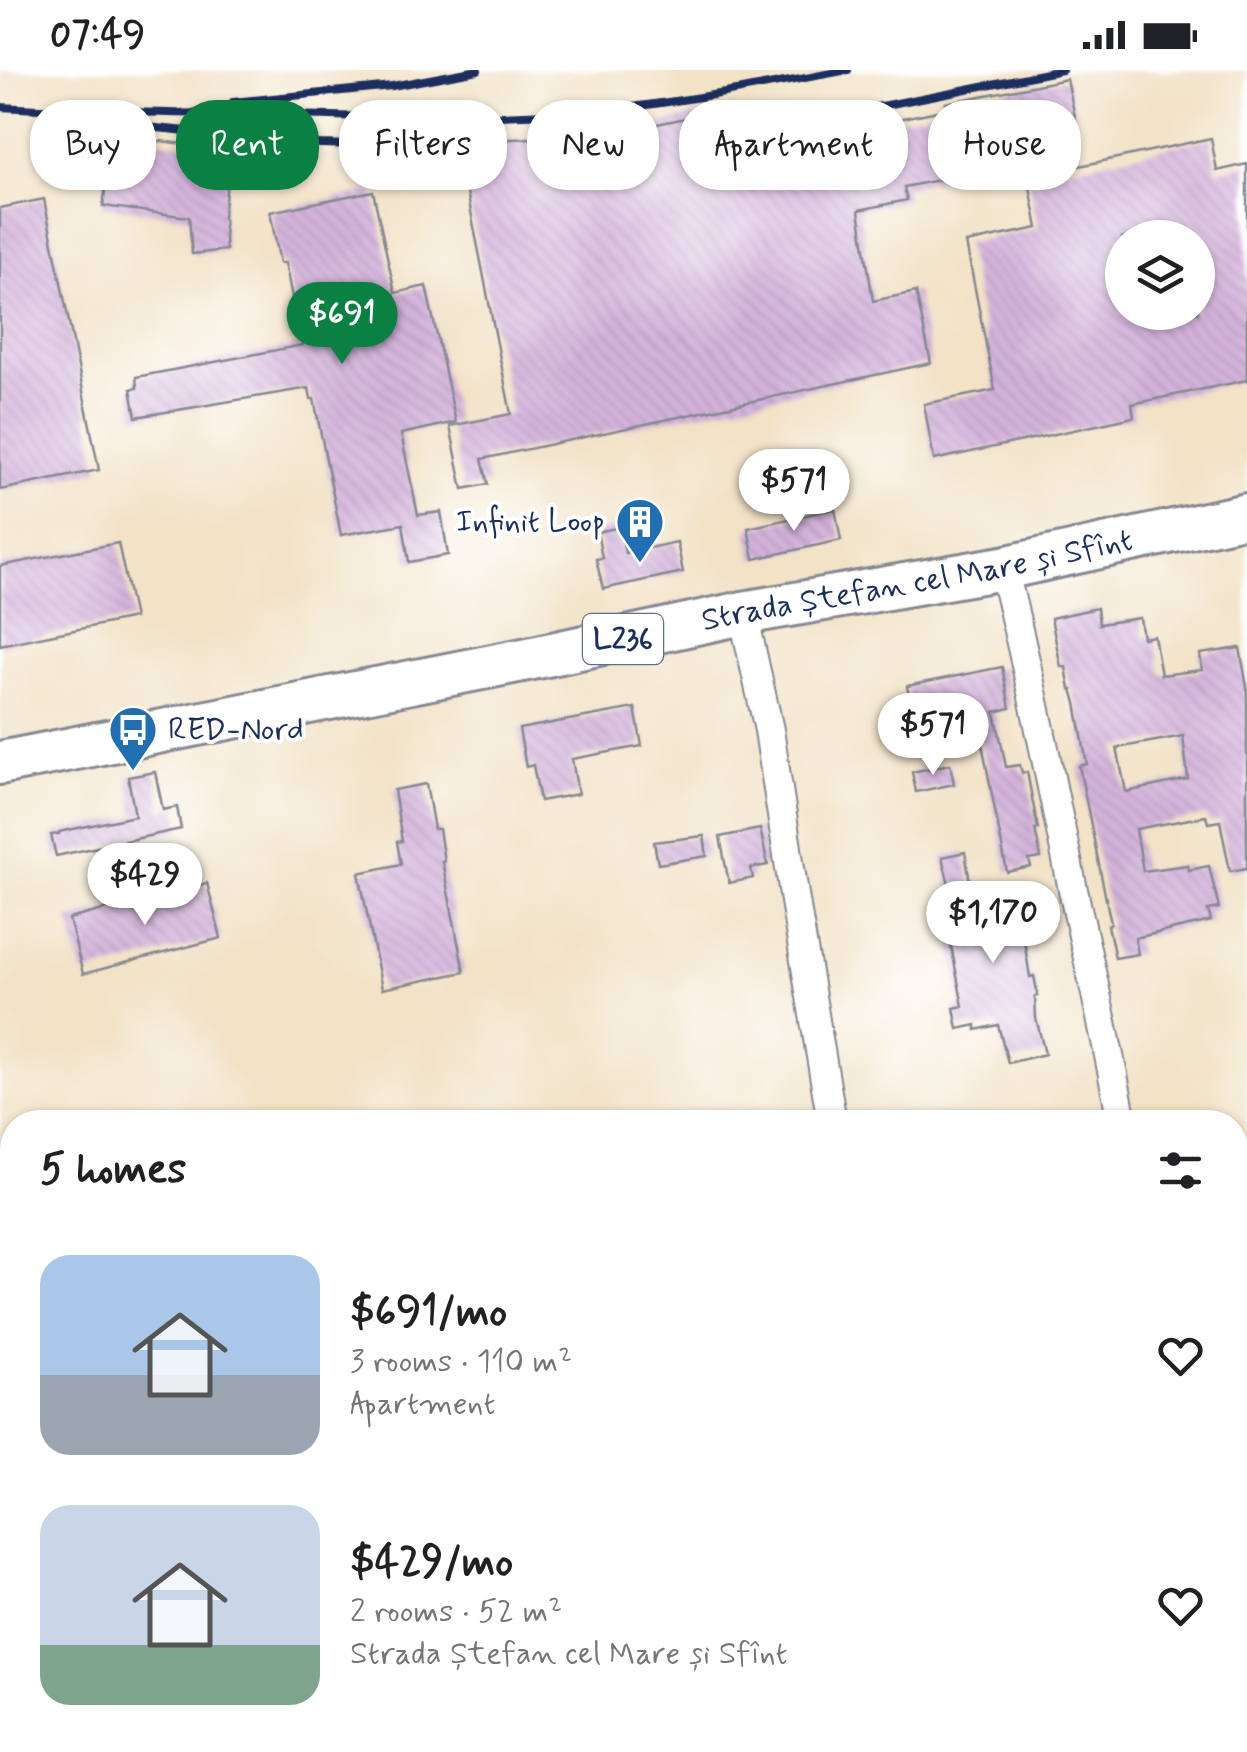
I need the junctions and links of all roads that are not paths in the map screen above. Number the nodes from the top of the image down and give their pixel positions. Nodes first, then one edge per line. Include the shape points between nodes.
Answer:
1 (1247, 516) edge
2 (1003, 568) junction
3 (743, 614) junction
4 (0, 764) edge
5 (830, 1110) edge
6 (1120, 1110) edge

1 - 2 main road, Strada Ștefan cel Mare și Sfînt / L236
2 - 3 main road, Strada Ștefan cel Mare și Sfînt / L236
2 - 6 street
3 - 4 main road, Strada Ștefan cel Mare și Sfînt / L236
3 - 5 street via 769,730

